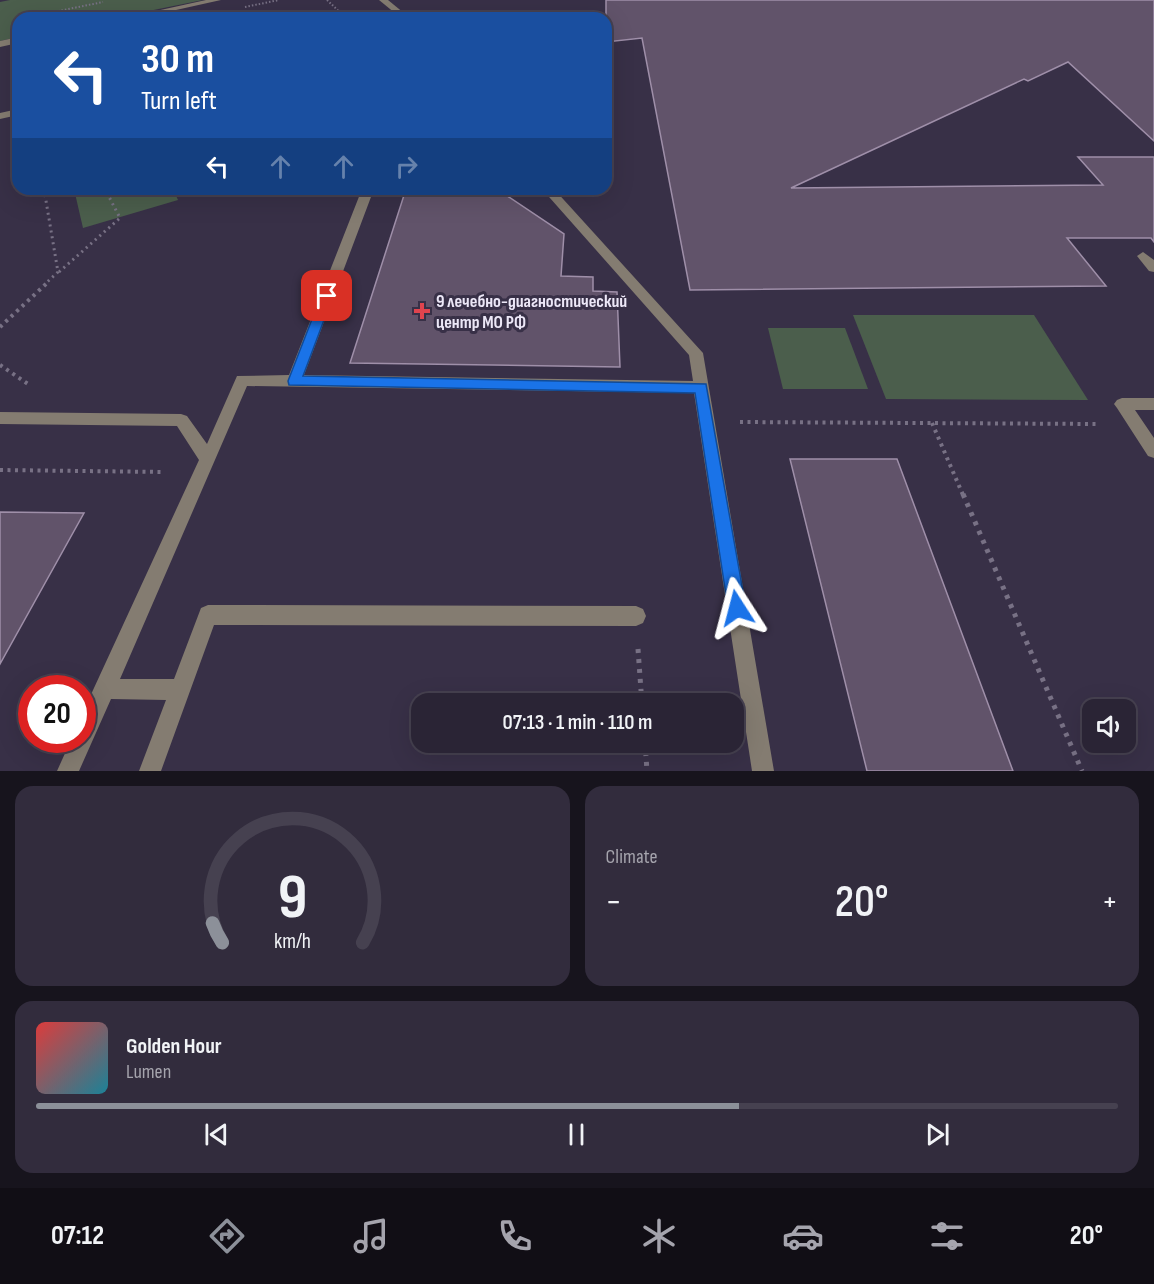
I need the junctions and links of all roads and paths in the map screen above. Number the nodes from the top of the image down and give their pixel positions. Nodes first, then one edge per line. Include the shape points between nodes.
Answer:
1 (112, 0) edge
2 (217, 0) edge
3 (327, 0) edge
4 (383, 0) edge
5 (53, 12) edge
6 (158, 12) edge
7 (340, 12) edge
8 (398, 12) edge
9 (45, 195) edge
10 (108, 195) edge
11 (366, 195) edge
12 (553, 195) edge
13 (1143, 256) dead end
14 (1154, 268) edge
15 (58, 272) junction
16 (0, 327) edge
17 (294, 381) junction
18 (701, 387) junction
19 (1154, 404) edge
20 (0, 418) edge
21 (707, 422) junction
22 (932, 423) junction
23 (1136, 424) junction
24 (1154, 451) edge
25 (205, 466) junction
26 (0, 470) edge
27 (636, 616) joint
28 (105, 689) junction
29 (180, 690) junction
30 (641, 693) edge
31 (646, 753) edge
32 (69, 771) edge
33 (150, 771) edge
34 (647, 771) edge
35 (764, 771) edge
36 (1082, 771) edge

1 - 5 path
2 - 6 lane
3 - 7 path
4 - 8 lane
9 - 15 path
10 - 15 path via 120,218
11 - 17 lane
12 - 18 lane via 696,353
13 - 14 lane
15 - 16 path
17 - 18 lane
17 - 25 lane via 242,380
18 - 21 lane
19 - 23 lane via 1122,404
20 - 25 lane via 181,420
21 - 22 path
21 - 35 lane
22 - 23 path
22 - 36 path
23 - 24 lane
25 - 26 path
25 - 28 lane
27 - 29 lane via 208,615
27 - 30 path
28 - 29 lane
28 - 32 lane
29 - 33 lane
31 - 34 path

